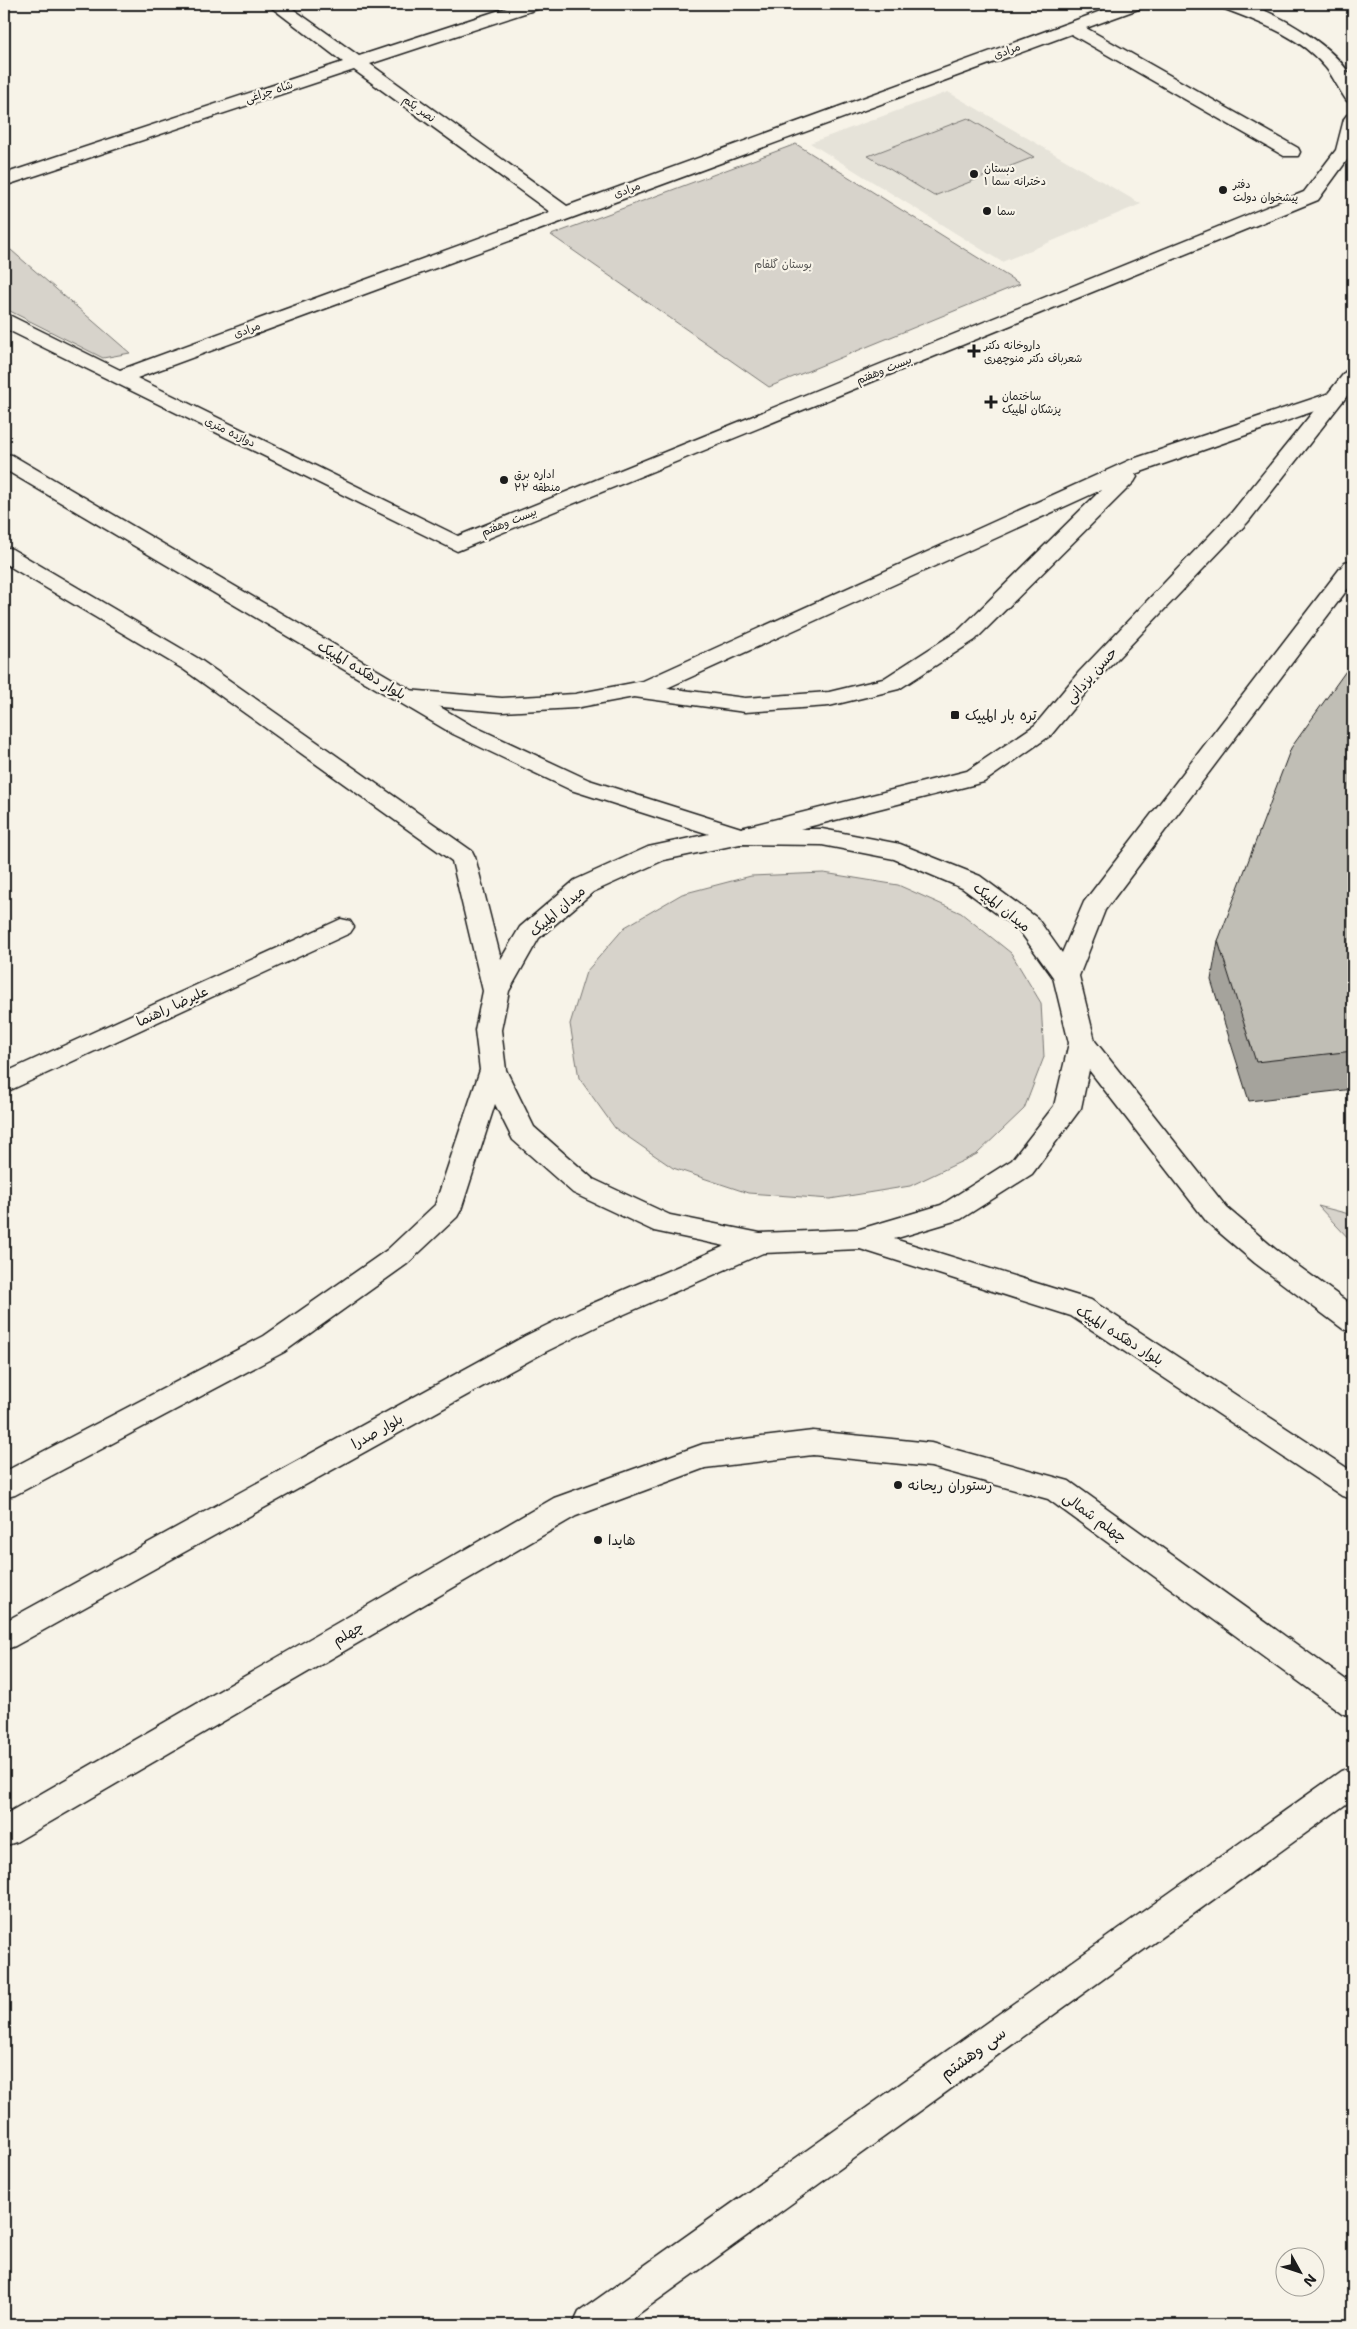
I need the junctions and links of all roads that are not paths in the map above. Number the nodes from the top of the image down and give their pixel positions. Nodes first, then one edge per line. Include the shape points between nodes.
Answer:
1 (275, 4) edge
2 (534, 4) edge
3 (1135, 4) edge
4 (1228, 4) edge
5 (1072, 27) junction
6 (356, 63) junction
7 (1353, 97) edge
8 (1353, 119) edge
9 (1290, 152) dead end
10 (4, 180) edge
11 (564, 213) junction
12 (4, 320) edge
13 (1353, 375) edge
14 (119, 376) junction
15 (1336, 396) junction
16 (4, 460) edge
17 (1138, 465) junction
18 (457, 544) joint
19 (4, 554) edge
20 (1353, 567) edge
21 (631, 690) junction
22 (407, 697) junction
23 (740, 836) junction
24 (340, 927) dead end
25 (1066, 976) junction
26 (496, 991) junction
27 (1082, 1043) junction
28 (492, 1070) junction
29 (4, 1084) edge
30 (860, 1239) junction
31 (760, 1243) junction
32 (1353, 1321) edge
33 (703, 1456) joint
34 (4, 1486) edge
35 (1353, 1487) edge
36 (4, 1637) edge
37 (1353, 1703) edge
38 (1353, 1781) edge
39 (4, 1832) edge
40 (592, 2325) edge

1 - 6 street, نصر یکم
2 - 6 street, شاه چراغی
3 - 5 street, مرادی
4 - 7 street via 1273,20 1320,50 1345,79
5 - 9 street
5 - 11 street, مرادی
6 - 10 street, شاه چراغی
6 - 11 street, نصر یکم
8 - 18 street, بیست وهفتم via 1346,150 1311,196
11 - 14 street, مرادی
12 - 14 street, دوازده متری
13 - 15 street, حسن یزدانی
14 - 18 street, دوازده متری
15 - 17 street
15 - 23 street, حسن یزدانی via 1240,517 1088,677 1043,730 975,777
16 - 22 street, بلوار دهکده المپیک
17 - 21 street via 649,687
17 - 21 street via 966,636 891,684 829,699 745,705
19 - 26 street via 192,664 463,857
20 - 25 street via 1094,908
21 - 22 street via 574,701 502,705
22 - 23 street, بلوار دهکده المپیک via 461,729 580,785
23 - 25 street, میدان المپیک via 822,837 900,852 971,882 1028,924
23 - 26 street, میدان المپیک via 657,853 584,886 529,933
24 - 29 street, علیرضا راهنما
25 - 27 street, میدان المپیک
26 - 28 street, میدان المپیک via 488,1030
27 - 30 street, میدان المپیک via 1068,1108 1022,1167 951,1212
27 - 32 street via 1217,1215 1265,1256
28 - 31 street, میدان المپیک via 523,1132 583,1186 664,1224
28 - 34 street via 447,1210 397,1257 274,1344
30 - 31 street, میدان المپیک
30 - 35 street, بلوار دهکده المپیک via 1081,1308
31 - 36 street, بلوار صدرا via 535,1344
33 - 37 street, چهلم شمالی via 813,1443 931,1455 1058,1490
33 - 39 street, چهلم via 565,1507
38 - 40 street, سی وهشتم

